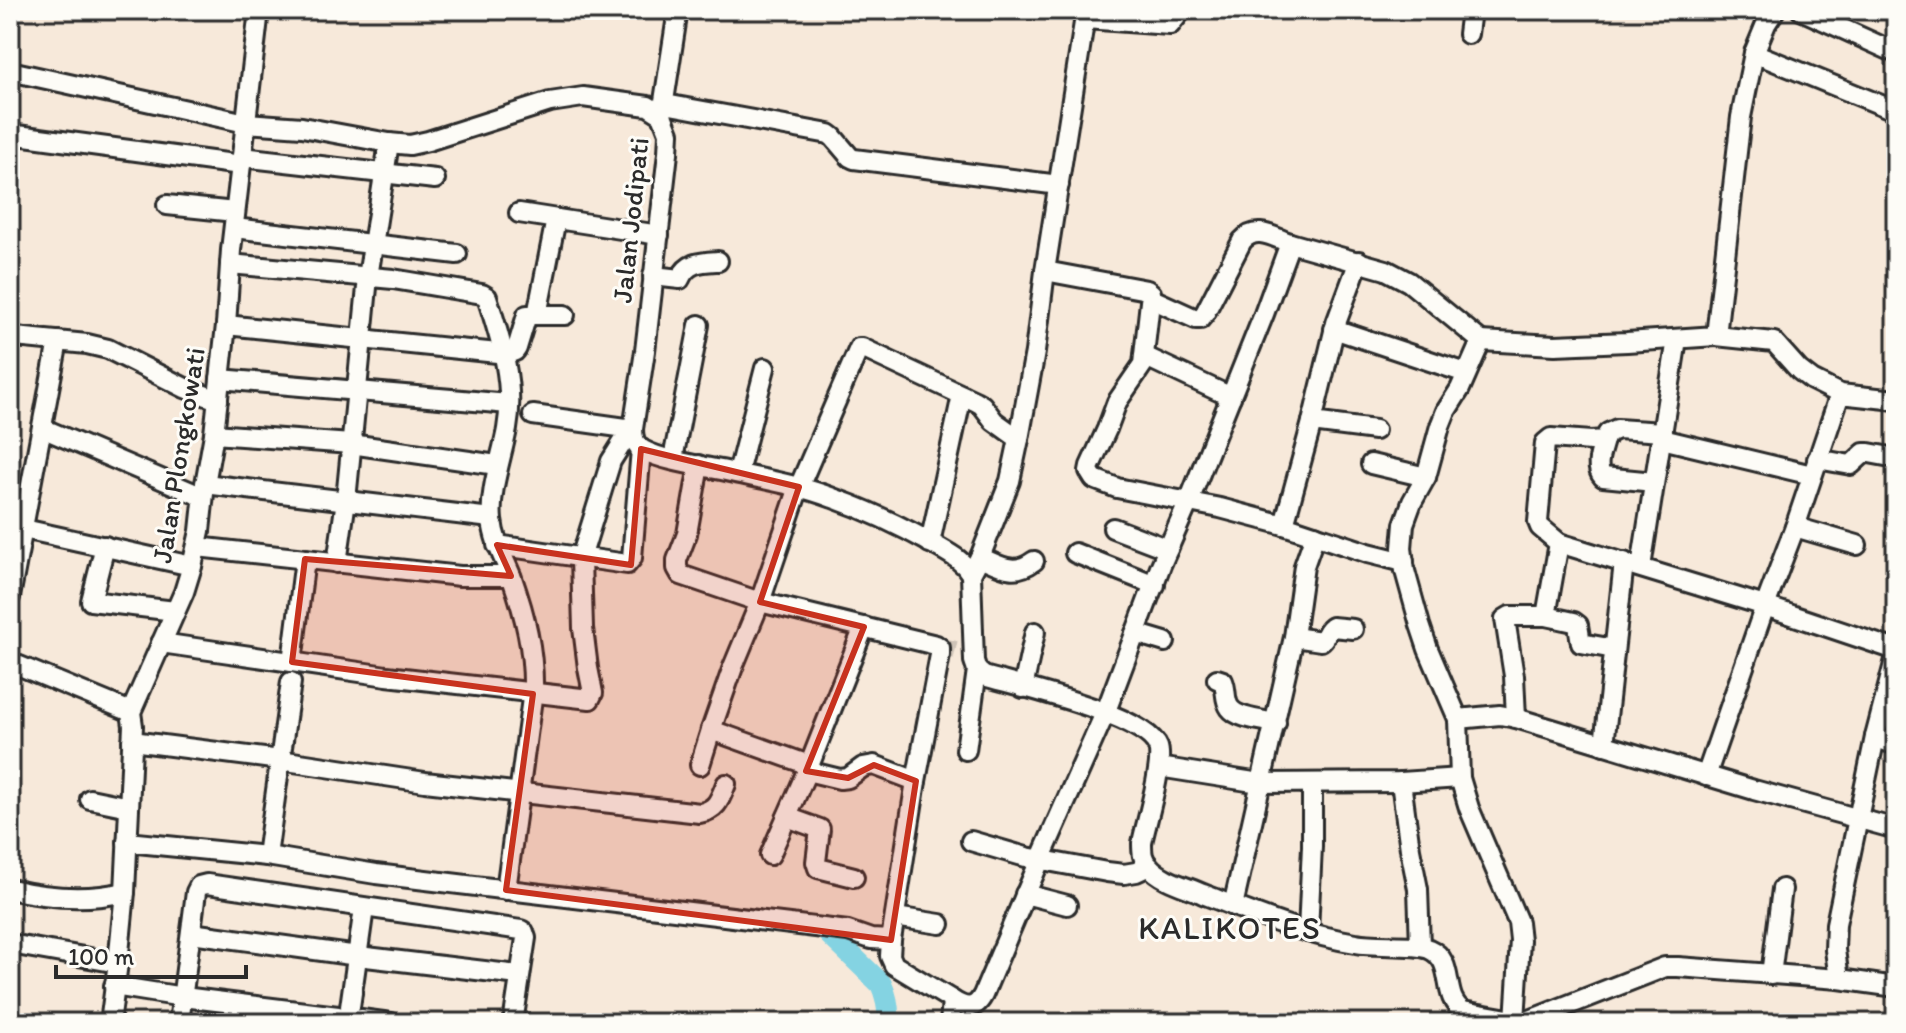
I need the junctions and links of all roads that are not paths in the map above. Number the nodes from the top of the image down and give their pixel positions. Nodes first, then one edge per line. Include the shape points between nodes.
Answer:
1 (259, 10) edge
2 (678, 10) edge
3 (1182, 10) edge
4 (1471, 10) edge
5 (1775, 10) edge
6 (1801, 10) edge
7 (1085, 15) edge
8 (1468, 34) dead end
9 (1754, 53) junction
10 (1896, 53) edge
11 (10, 71) edge
12 (664, 109) junction
13 (1896, 111) edge
14 (246, 123) junction
15 (10, 134) edge
16 (389, 143) junction
17 (241, 161) junction
18 (385, 173) junction
19 (435, 179) dead end
20 (1059, 185) junction
21 (167, 205) dead end
22 (519, 213) dead end
23 (556, 219) junction
24 (234, 220) junction
25 (659, 235) junction
26 (373, 243) junction
27 (1290, 243) junction
28 (457, 254) dead end
29 (718, 261) dead end
30 (1359, 261) junction
31 (230, 264) junction
32 (1045, 271) junction
33 (653, 276) junction
34 (368, 277) junction
35 (1152, 299) junction
36 (537, 315) junction
37 (565, 315) dead end
38 (226, 325) junction
39 (699, 325) dead end
40 (1334, 329) junction
41 (1716, 336) junction
42 (10, 338) edge
43 (362, 338) junction
44 (1677, 339) junction
45 (58, 341) junction
46 (1481, 341) junction
47 (507, 354) junction
48 (1144, 356) junction
49 (765, 368) dead end
50 (1466, 373) junction
51 (220, 379) junction
52 (357, 392) junction
53 (1840, 394) junction
54 (962, 395) junction
55 (1231, 397) junction
56 (218, 400) junction
57 (1896, 400) edge
58 (509, 404) junction
59 (533, 415) dead end
60 (1312, 422) junction
61 (42, 428) junction
62 (1375, 430) dead end
63 (214, 434) junction
64 (1662, 435) junction
65 (636, 438) junction
66 (1019, 439) junction
67 (1604, 440) junction
68 (351, 444) junction
69 (1896, 458) edge
70 (673, 459) junction
71 (1371, 464) dead end
72 (497, 465) junction
73 (699, 465) junction
74 (1814, 467) junction
75 (738, 473) junction
76 (1426, 477) junction
77 (1654, 482) junction
78 (799, 487) junction
79 (204, 491) junction
80 (346, 500) junction
81 (1189, 501) junction
82 (491, 518) junction
83 (1284, 525) junction
84 (17, 527) edge
85 (1795, 527) junction
86 (1113, 528) dead end
87 (1315, 535) junction
88 (930, 543) junction
89 (1559, 543) junction
90 (497, 545) junction
91 (1857, 545) dead end
92 (105, 546) junction
93 (197, 547) junction
94 (1168, 549) junction
95 (1075, 553) dead end
96 (980, 557) junction
97 (581, 558) junction
98 (305, 559) junction
99 (1034, 561) dead end
100 (1404, 562) junction
101 (337, 563) junction
102 (1632, 564) junction
103 (192, 566) junction
104 (971, 574) junction
105 (511, 576) junction
106 (1155, 585) junction
107 (10, 597) edge
108 (760, 602) junction
109 (1765, 606) junction
110 (175, 611) junction
111 (1546, 616) junction
112 (864, 627) junction
113 (1353, 629) dead end
114 (1035, 632) dead end
115 (1135, 633) junction
116 (1294, 637) junction
117 (1165, 642) dead end
118 (161, 643) junction
119 (1614, 649) junction
120 (1896, 653) edge
121 (10, 662) edge
122 (292, 662) junction
123 (977, 670) junction
124 (1217, 679) dead end
125 (291, 682) dead end
126 (1023, 688) junction
127 (533, 691) junction
128 (1106, 711) junction
129 (131, 712) junction
130 (1516, 718) junction
131 (1458, 719) junction
132 (1276, 723) junction
133 (711, 730) junction
134 (1875, 737) junction
135 (132, 741) junction
136 (1604, 745) junction
137 (1896, 745) edge
138 (966, 750) dead end
139 (280, 760) junction
140 (700, 765) dead end
141 (1159, 767) junction
142 (808, 768) junction
143 (1706, 776) junction
144 (1460, 778) junction
145 (916, 781) junction
146 (1401, 782) junction
147 (1260, 783) junction
148 (1312, 783) junction
149 (726, 784) dead end
150 (519, 794) junction
151 (90, 799) dead end
152 (129, 807) junction
153 (787, 817) junction
154 (1858, 819) junction
155 (1896, 829) edge
156 (971, 841) dead end
157 (127, 842) junction
158 (770, 855) dead end
159 (267, 856) junction
160 (1040, 860) junction
161 (1149, 866) junction
162 (854, 877) dead end
163 (10, 889) edge
164 (1782, 889) dead end
165 (506, 890) junction
166 (125, 892) junction
167 (1025, 894) junction
168 (1067, 905) dead end
169 (1233, 906) junction
170 (364, 908) junction
171 (895, 917) junction
172 (940, 924) dead end
173 (1308, 932) junction
174 (191, 933) junction
175 (891, 940) junction
176 (10, 944) edge
177 (1420, 946) junction
178 (358, 956) junction
179 (118, 963) junction
180 (519, 975) junction
181 (1771, 975) junction
182 (1839, 979) junction
183 (114, 986) junction
184 (1896, 987) edge
185 (183, 997) junction
186 (952, 1000) junction
187 (349, 1018) edge
188 (1522, 1022) edge
189 (110, 1023) edge
190 (179, 1023) edge
191 (391, 1023) edge
192 (513, 1023) edge
193 (950, 1023) edge

1 - 14 street, Jalan Plongkowati
2 - 12 street
3 - 7 street via 1170,25
4 - 8 street
5 - 9 street
6 - 10 street
7 - 20 street
9 - 13 street
9 - 41 street via 1741,117
11 - 14 street, Jalan Jodipati
12 - 16 street, Jalan Jodipati via 583,97 550,102 428,141
12 - 20 street via 829,134 854,159
12 - 25 street, Jalan Jodipati via 669,133
14 - 16 street, Jalan Jodipati
14 - 17 street, Jalan Plongkowati
15 - 17 street
16 - 18 street
17 - 18 street
17 - 24 street, Jalan Plongkowati
18 - 19 street
18 - 26 street
20 - 32 street
21 - 24 street
22 - 23 street
23 - 25 street
23 - 36 street
24 - 26 street
24 - 31 street, Jalan Plongkowati
25 - 33 street, Jalan Jodipati
26 - 28 street
26 - 34 street
27 - 30 street
27 - 35 street via 1254,232 1245,237 1200,319
27 - 55 street
29 - 33 street via 693,264 676,278
30 - 40 street
30 - 46 street via 1409,282
31 - 34 street
31 - 38 street, Jalan Plongkowati
32 - 35 street via 1147,290
32 - 66 street
33 - 65 street, Jalan Jodipati
34 - 43 street
34 - 47 street via 485,295
35 - 48 street
36 - 37 street
36 - 47 street via 526,316 517,348
38 - 43 street
38 - 51 street, Jalan Plongkowati
39 - 70 street
40 - 50 street
40 - 60 street
41 - 44 street
41 - 53 street via 1774,342 1799,370
42 - 45 street
43 - 47 street
43 - 52 street
44 - 46 street via 1555,345
44 - 64 street
45 - 56 street via 108,349
45 - 61 street
46 - 50 street
47 - 58 street
48 - 55 street
48 - 81 street via 1117,402 1089,471 1094,479 1117,488
49 - 75 street
50 - 76 street via 1440,426
51 - 52 street
51 - 56 street, Jalan Plongkowati
52 - 58 street
52 - 68 street
53 - 57 street
53 - 74 street
54 - 66 street via 982,405
54 - 78 street via 859,348
54 - 88 street
55 - 81 street
56 - 63 street, Jalan Plongkowati
58 - 72 street
59 - 65 street
60 - 62 street
60 - 83 street
61 - 79 street
61 - 84 street
63 - 68 street
63 - 79 street, Jalan Plongkowati
64 - 67 street via 1617,429
64 - 74 street
64 - 77 street
65 - 70 street
65 - 97 street via 623,442 611,461
65 - 97 street, Jalan Jodipati via 632,558 627,564
66 - 96 street via 1010,481
67 - 77 street via 1601,475
67 - 89 street via 1551,438 1545,443 1537,516 1540,527
68 - 72 street
68 - 80 street
69 - 74 street via 1864,453 1851,465
70 - 73 street
71 - 76 street
72 - 82 street
73 - 75 street
73 - 108 street via 678,572
74 - 85 street
75 - 78 street
76 - 100 street via 1404,524
77 - 102 street
78 - 88 street via 865,510
78 - 108 street
79 - 80 street
79 - 93 street, Jalan Plongkowati
80 - 82 street
80 - 101 street
81 - 83 street
81 - 94 street
82 - 90 street
83 - 87 street
84 - 92 street
84 - 107 street
85 - 91 street
85 - 109 street
86 - 94 street
87 - 100 street
87 - 116 street via 1304,566
88 - 104 street
89 - 102 street
89 - 111 street
90 - 97 street
90 - 105 street
92 - 103 street
92 - 110 street via 91,601
93 - 98 street
93 - 103 street, Jalan Plongkowati
94 - 106 street
95 - 106 street
96 - 99 street via 1012,569
96 - 104 street
97 - 127 street via 592,697
98 - 101 street
98 - 122 street
100 - 131 street via 1428,649
101 - 105 street
102 - 109 street
102 - 119 street
103 - 110 street, Jalan Plongkowati
104 - 123 street
105 - 127 street via 530,642
106 - 115 street
108 - 112 street
108 - 133 street
109 - 120 street
109 - 143 street
110 - 118 street, Jalan Plongkowati
111 - 119 street via 1578,625 1581,643
111 - 130 street via 1505,619
112 - 142 street
112 - 145 street via 940,648
113 - 116 street via 1329,628 1321,641
114 - 126 street
115 - 117 street
115 - 128 street
116 - 132 street
118 - 122 street
118 - 129 street, Jalan Plongkowati
119 - 136 street
120 - 134 street
121 - 129 street
122 - 127 street
123 - 126 street
123 - 138 street
124 - 132 street via 1223,681 1230,709
125 - 139 street
126 - 128 street
127 - 150 street
128 - 141 street via 1155,741
128 - 160 street
129 - 135 street, Jalan Plongkowati
130 - 131 street
130 - 136 street
131 - 144 street
132 - 147 street
133 - 140 street
133 - 142 street
134 - 137 street
134 - 154 street
135 - 139 street
135 - 152 street, Jalan Plongkowati
136 - 143 street
139 - 150 street
139 - 159 street
141 - 147 street
141 - 161 street via 1142,843
142 - 145 street via 840,779 874,765
142 - 153 street
143 - 154 street
144 - 146 street
144 - 188 street via 1518,922
145 - 171 street
146 - 148 street
146 - 177 street via 1418,889
147 - 148 street
147 - 169 street
148 - 173 street
149 - 150 street via 716,806 700,813
150 - 165 street
151 - 152 street
152 - 157 street, Jalan Plongkowati
153 - 158 street
153 - 162 street via 820,829 818,868
154 - 155 street
154 - 182 street via 1836,924
156 - 160 street
157 - 159 street
157 - 166 street, Jalan Plongkowati
159 - 165 street
160 - 161 street via 1124,874
160 - 167 street
161 - 169 street
163 - 166 street via 58,897
164 - 181 street
165 - 175 street
166 - 179 street, Jalan Plongkowati
167 - 168 street
167 - 186 street via 979,1003 968,1006
169 - 173 street
170 - 174 street via 207,884 196,892
170 - 178 street
170 - 180 street via 521,930 526,938
171 - 172 street
171 - 175 street
173 - 177 street via 1360,944
174 - 178 street
174 - 185 street
175 - 186 street via 894,965
176 - 179 street
177 - 188 street via 1445,964 1457,1008
178 - 180 street
178 - 187 street
179 - 183 street, Jalan Plongkowati
180 - 192 street
181 - 182 street
181 - 188 street via 1665,967
182 - 184 street
183 - 185 street
183 - 189 street, Jalan Plongkowati
185 - 187 street
185 - 190 street
186 - 193 street
187 - 191 street

